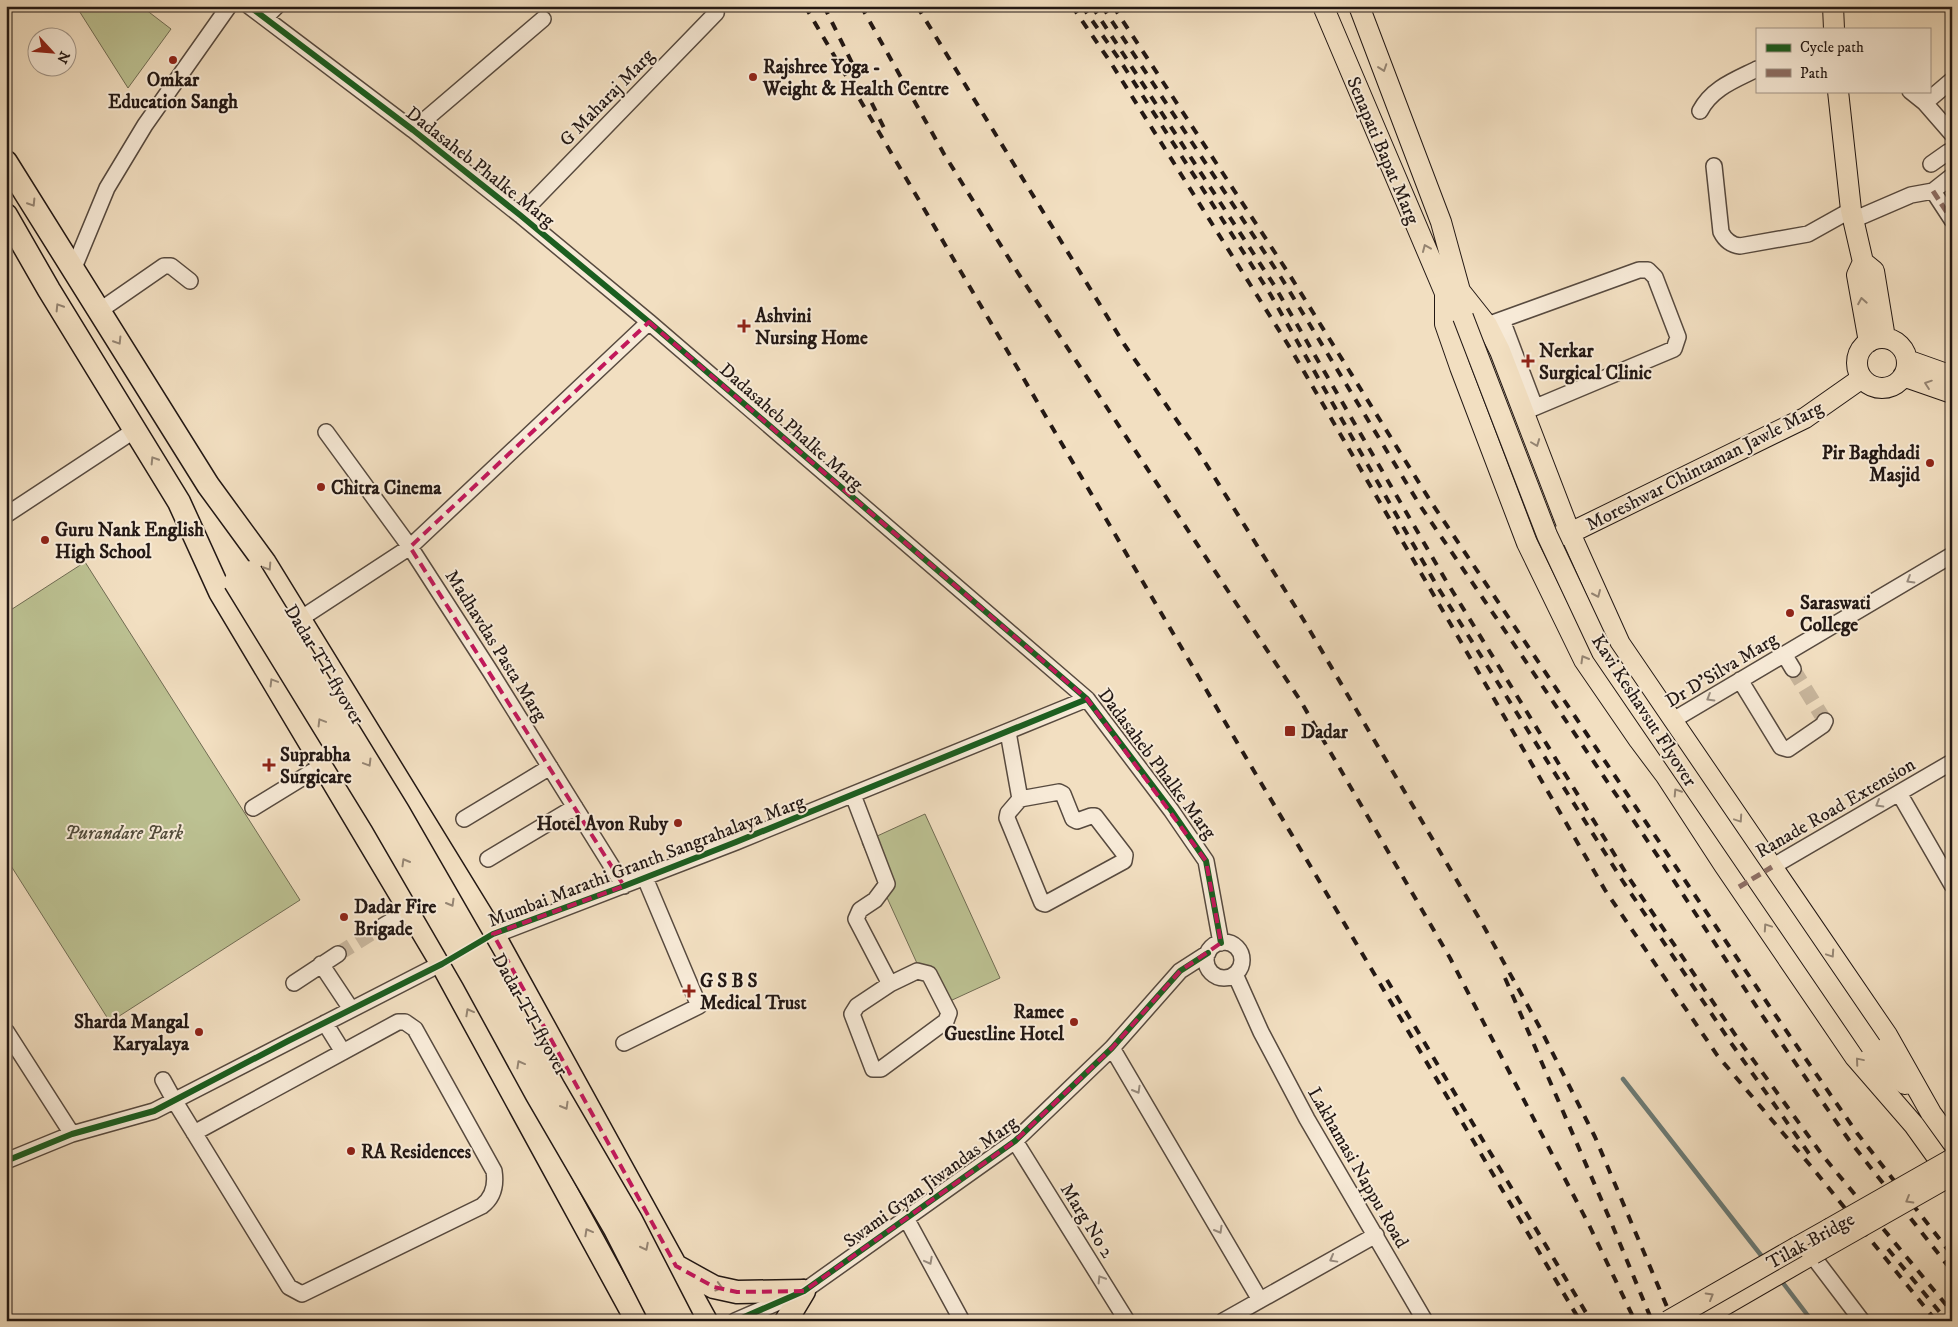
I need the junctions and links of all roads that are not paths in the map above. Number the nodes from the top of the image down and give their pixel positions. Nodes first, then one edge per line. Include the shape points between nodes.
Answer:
1 (228, 6) edge
2 (249, 6) edge
3 (277, 6) edge
4 (712, 6) edge
5 (1324, 6) edge
6 (1359, 6) edge
7 (1833, 6) edge
8 (265, 18) junction
9 (543, 19) dead end
10 (1834, 28) edge
11 (1372, 38) junction
12 (1343, 52) junction
13 (1756, 69) edge
14 (1952, 80) edge
15 (1838, 92) edge
16 (1911, 92) edge
17 (1925, 103) junction
18 (1700, 111) dead end
19 (412, 130) junction
20 (1952, 134) edge
21 (1952, 155) edge
22 (6, 162) edge
23 (1931, 164) dead end
24 (1714, 166) dead end
25 (1950, 178) edge
26 (1933, 191) junction
27 (6, 215) edge
28 (520, 215) junction
29 (1852, 215) junction
30 (1952, 220) edge
31 (74, 270) junction
32 (190, 280) dead end
33 (1450, 285) junction
34 (99, 311) junction
35 (649, 322) junction
36 (1495, 323) junction
37 (1877, 340) junction
38 (1905, 368) junction
39 (1952, 376) edge
40 (1862, 378) junction
41 (1952, 393) edge
42 (1529, 410) junction
43 (135, 430) junction
44 (326, 432) dead end
45 (208, 485) junction
46 (180, 502) junction
47 (6, 515) edge
48 (1570, 533) junction
49 (1527, 544) junction
50 (410, 547) junction
51 (1952, 555) edge
52 (243, 577) junction
53 (300, 619) junction
54 (1784, 654) junction
55 (1793, 670) tunnel mouth
56 (1740, 680) junction
57 (1087, 699) junction
58 (1825, 720) dead end
59 (1672, 721) junction
60 (1008, 732) junction
61 (1639, 740) junction
62 (1952, 762) edge
63 (323, 765) junction
64 (550, 767) junction
65 (1899, 793) junction
66 (853, 795) junction
67 (1020, 798) junction
68 (575, 807) junction
69 (253, 808) dead end
70 (464, 819) dead end
71 (488, 859) dead end
72 (1772, 867) junction
73 (645, 878) junction
74 (1952, 885) edge
75 (624, 886) junction
76 (1739, 887) junction
77 (410, 910) junction
78 (383, 926) tunnel mouth
79 (493, 934) junction
80 (1221, 943) junction
81 (1208, 953) junction
82 (338, 954) tunnel mouth
83 (321, 964) junction
84 (442, 964) junction
85 (1235, 974) junction
86 (294, 983) dead end
87 (890, 984) junction
88 (351, 1009) junction
89 (325, 1022) junction
90 (6, 1031) edge
91 (624, 1043) dead end
92 (1871, 1046) junction
93 (1112, 1048) junction
94 (343, 1052) junction
95 (164, 1080) dead end
96 (174, 1100) junction
97 (1931, 1113) junction
98 (1914, 1125) junction
99 (194, 1133) junction
100 (72, 1134) junction
101 (1015, 1141) junction
102 (1952, 1142) edge
103 (1952, 1159) edge
104 (6, 1161) edge
105 (622, 1169) junction
106 (1952, 1177) edge
107 (572, 1201) junction
108 (906, 1218) junction
109 (1376, 1235) junction
110 (1810, 1248) junction
111 (676, 1266) junction
112 (804, 1291) junction
113 (1260, 1300) junction
114 (637, 1321) edge
115 (662, 1321) edge
116 (683, 1321) edge
117 (706, 1321) edge
118 (735, 1321) edge
119 (786, 1321) edge
120 (962, 1321) edge
121 (1127, 1321) edge
122 (1223, 1321) edge
123 (1425, 1321) edge
124 (1668, 1321) edge
125 (1696, 1321) edge
126 (1862, 1321) edge

1 - 31 street via 144,125 107,188
2 - 8 street, Dadasaheb Phalke Marg
3 - 8 street
4 - 28 street, G Maharaj Marg via 716,13
5 - 12 main road, Senapati Bapat Marg
6 - 11 main road, Senapati Bapat Marg
7 - 10 main road
8 - 19 street, Dadasaheb Phalke Marg
9 - 19 street
11 - 12 main road
11 -> 33 main road, Senapati Bapat Marg via 1442,222
33 -> 12 main road, Senapati Bapat Marg
13 - 18 street via 1722,86 1706,100
14 - 17 street
15 - 29 main road
16 - 17 street
17 - 20 street
19 - 28 street, Dadasaheb Phalke Marg
21 - 23 street via 1948,152
22 -> 31 highway
24 - 29 street via 1722,232 1734,246 1808,234
25 - 26 street
26 - 29 street via 1910,195
26 - 30 street
43 -> 27 highway
28 - 35 street, Dadasaheb Phalke Marg
29 - 37 main road via 1864,262 1857,275
31 - 34 highway
32 - 34 street via 171,266 164,266
33 - 36 main road
33 - 49 main road via 1445,324
33 - 92 main road, Kavi Keshavsut Flyover, bridge via 1547,535 1602,652
34 -> 45 highway
35 - 50 street
35 - 57 street, Dadasaheb Phalke Marg
36 - 42 main road via 1500,351
36 - 42 street via 1643,270 1655,276 1678,337 1676,346 1670,352
37 - 38 main road via 1900,345
37 - 40 main road via 1864,346 1858,359
38 - 39 main road
38 - 40 main road via 1897,383 1888,387 1870,385
41 -> 38 main road
40 - 48 main road, Moreshwar Chintaman Jawle Marg via 1805,418
42 -> 48 main road
46 -> 43 highway
43 - 47 street
44 - 50 street, Madhavdas Pasta Marg
45 - 52 highway
45 -> 53 highway via 265,563
46 - 52 highway
63 -> 46 highway via 220,592
48 - 49 main road, Moreshwar Chintaman Jawle Marg
48 -> 59 main road via 1620,644
61 -> 49 main road via 1584,660
50 - 53 street
50 - 64 street, Madhavdas Pasta Marg
51 -> 54 street, Dr D'Silva Marg
115 -> 52 highway, Dadar TT flyover, bridge via 615,1229
52 -> 116 highway, Dadar TT flyover, bridge via 398,812 631,1220
53 - 79 highway
54 - 55 street
54 - 56 street, Dr D'Silva Marg
56 - 58 street via 1781,748 1788,749 1823,725
56 -> 59 street, Dr D'Silva Marg
57 - 60 street, Mumbai Marathi Granth Sangrahalaya Marg
57 - 80 street, Dadasaheb Phalke Marg via 1172,810 1206,861
59 - 61 street, Dr D'Silva Marg
59 -> 72 main road
60 - 66 street, Mumbai Marathi Granth Sangrahalaya Marg
60 - 67 street
76 -> 61 main road
62 - 65 street, Ranade Road Extension
63 - 69 street
63 - 77 highway
64 - 68 street, Madhavdas Pasta Marg
64 - 70 street
65 -> 72 street, Ranade Road Extension
65 - 74 street
66 - 73 street, Mumbai Marathi Granth Sangrahalaya Marg
66 - 87 street via 887,884 875,900 860,910 856,920
67 - 67 street via 1007,818 1042,902 1046,904 1124,861 1125,855 1096,816 1076,821 1063,794
68 - 71 street
68 - 75 street, Madhavdas Pasta Marg
72 - 76 street, Ranade Road Extension
72 -> 97 main road via 1887,1036
73 - 75 street, Mumbai Marathi Granth Sangrahalaya Marg
73 - 91 street via 699,1006
75 - 79 street, Mumbai Marathi Granth Sangrahalaya Marg
98 -> 76 main road via 1855,1057
77 - 78 street
77 - 84 highway
79 - 84 street, Mumbai Marathi Granth Sangrahalaya Marg
79 - 105 highway
80 - 81 street
80 - 85 street via 1232,944 1240,952 1242,964
81 - 85 street via 1207,964 1213,974 1224,978
81 - 93 street, Swami Gyan Jiwandas Marg via 1180,971
82 - 83 street
83 - 86 street
83 - 88 street
84 - 88 street, Mumbai Marathi Granth Sangrahalaya Marg
107 -> 84 highway
85 - 109 street, Lakhamasi Nappu Road via 1261,1032 1307,1119
87 - 87 street via 856,1006 852,1014 873,1068 881,1069 946,1021 950,1013 929,974 917,971
88 - 89 street, Mumbai Marathi Granth Sangrahalaya Marg
89 - 94 street
89 - 96 street, Mumbai Marathi Granth Sangrahalaya Marg
90 - 100 street
92 - 97 main road, Kavi Keshavsut Flyover
92 - 98 main road, Kavi Keshavsut Flyover
93 - 101 street, Swami Gyan Jiwandas Marg
93 -> 113 street
94 - 99 street
94 - 99 street via 398,1022 412,1025 494,1171 493,1192 487,1202 302,1294 289,1286
95 - 96 street
96 - 99 street
96 - 100 street, Mumbai Marathi Granth Sangrahalaya Marg via 154,1111
97 - 102 main road
98 - 106 main road
100 - 104 street, Mumbai Marathi Granth Sangrahalaya Marg
101 - 108 street, Swami Gyan Jiwandas Marg
121 -> 101 street, Marg No 2
103 - 110 main road, Tilak Bridge, bridge
105 - 107 highway
105 - 111 highway
106 -> 110 main road, Tilak Bridge, bridge
114 -> 107 highway
108 - 112 street, Swami Gyan Jiwandas Marg
108 -> 120 street
109 -> 113 street
109 - 123 street, Lakhamasi Nappu Road
124 -> 110 main road, Tilak Bridge, bridge
110 - 125 main road, Tilak Bridge
110 - 126 street
111 -> 112 highway via 714,1287 737,1292
111 - 117 highway
112 - 118 street, Swami Gyan Jiwandas Marg
112 - 119 highway
113 - 122 street

